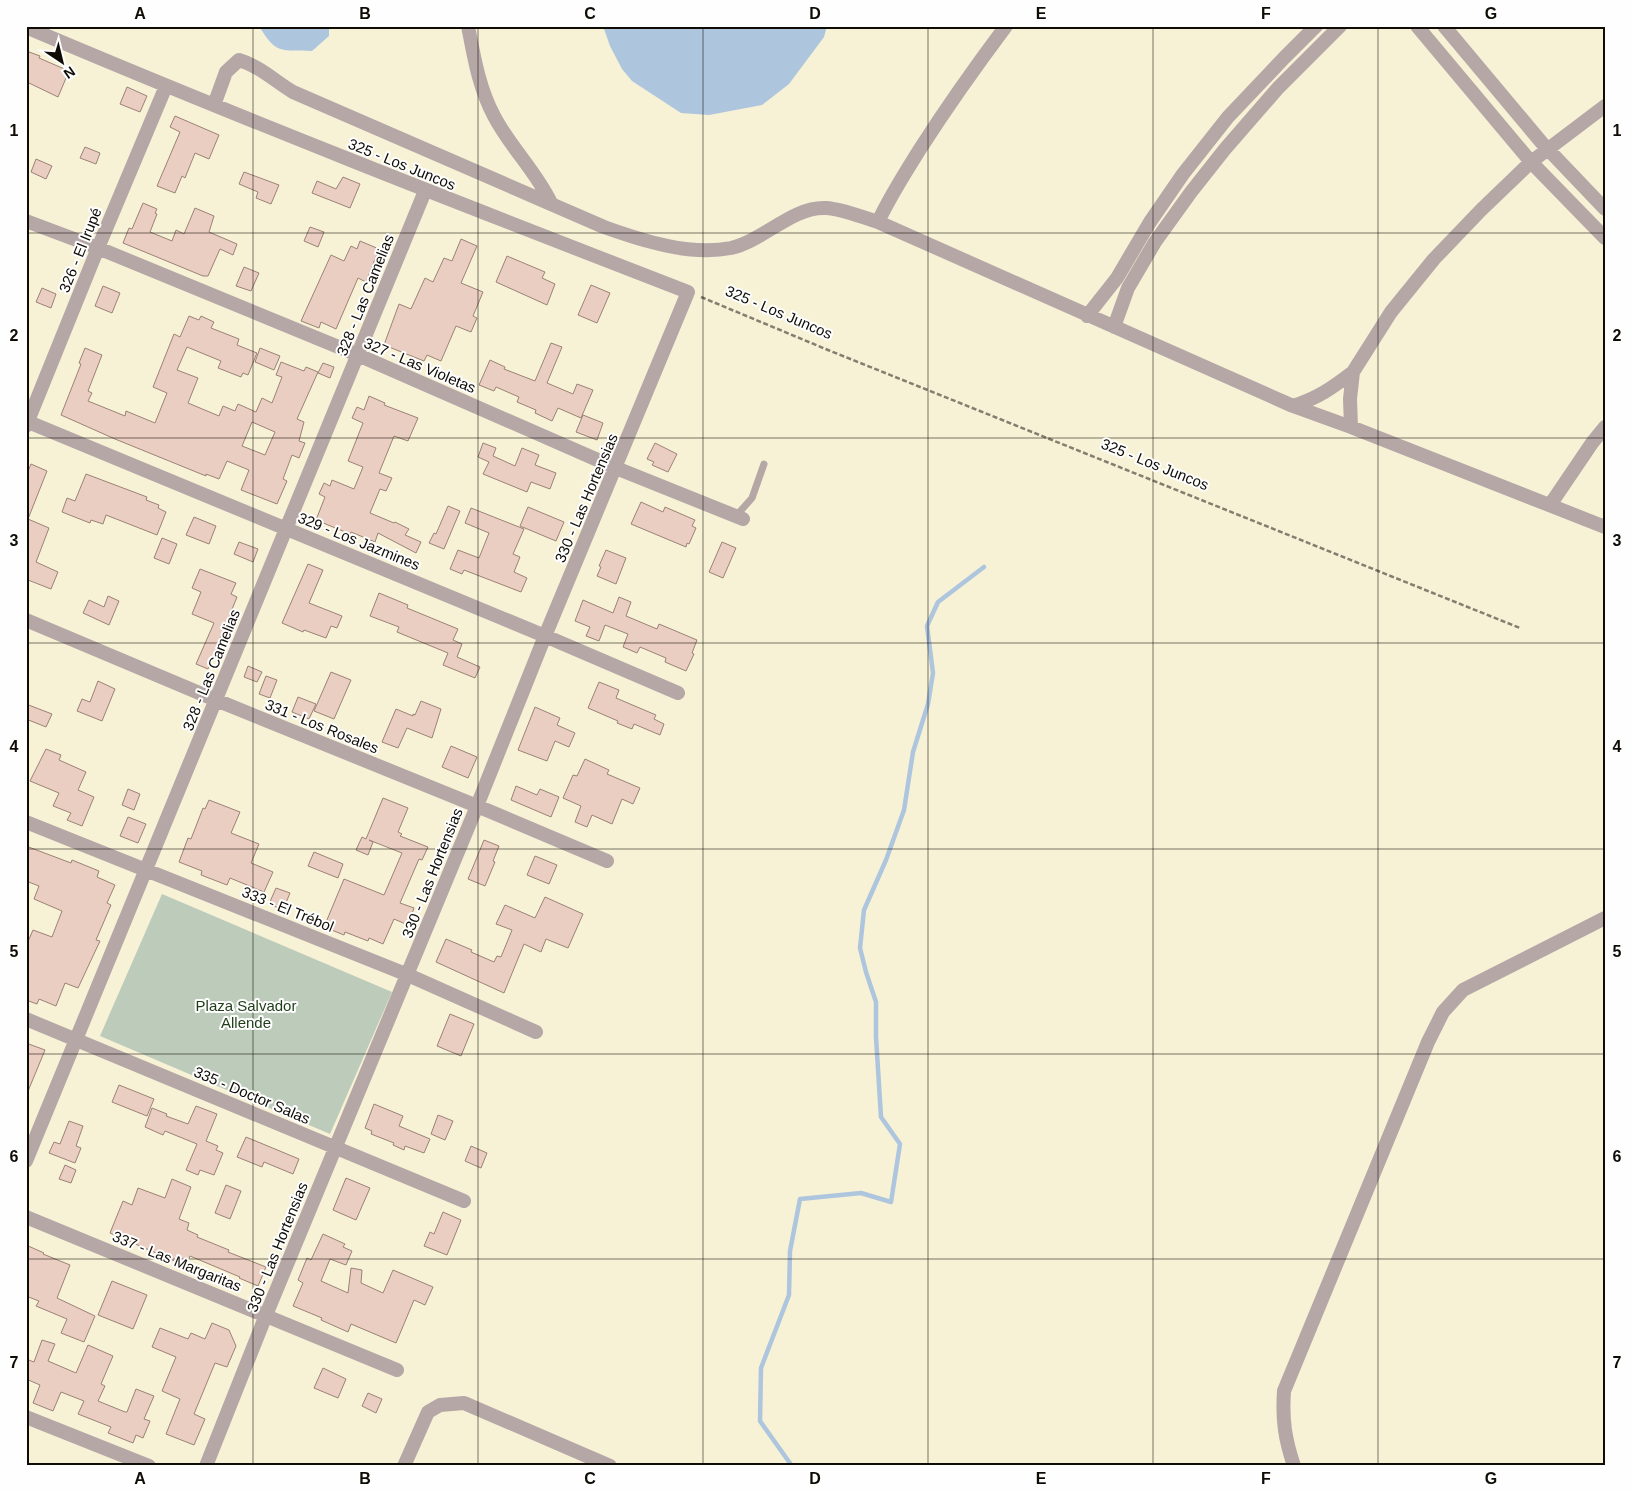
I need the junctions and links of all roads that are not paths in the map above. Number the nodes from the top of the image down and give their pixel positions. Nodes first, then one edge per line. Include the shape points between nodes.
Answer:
1 (468, 26) edge
2 (1006, 26) edge
3 (1316, 26) edge
4 (1340, 26) edge
5 (1417, 26) edge
6 (1444, 26) edge
7 (26, 27) edge
8 (166, 86) junction
9 (214, 106) junction
10 (1605, 106) edge
11 (1548, 149) junction
12 (1531, 162) junction
13 (425, 191) junction
14 (551, 204) junction
15 (1605, 209) edge
16 (26, 221) edge
17 (878, 222) junction
18 (1605, 238) edge
19 (98, 248) junction
20 (688, 292) joint
21 (1088, 316) junction
22 (1114, 327) junction
23 (358, 355) junction
24 (1353, 372) junction
25 (1293, 406) junction
26 (27, 423) edge
27 (1351, 427) junction
28 (1605, 427) edge
29 (764, 464) dead end
30 (616, 468) junction
31 (1550, 505) junction
32 (739, 518) joint
33 (1605, 527) edge
34 (286, 529) junction
35 (26, 620) edge
36 (545, 636) junction
37 (678, 693) dead end
38 (216, 700) junction
39 (477, 806) junction
40 (26, 822) edge
41 (607, 862) dead end
42 (146, 869) junction
43 (1605, 918) edge
44 (408, 975) junction
45 (26, 1019) edge
46 (536, 1032) dead end
47 (76, 1039) junction
48 (336, 1147) junction
49 (26, 1161) edge
50 (464, 1201) dead end
51 (26, 1217) edge
52 (266, 1315) junction
53 (398, 1370) dead end
54 (26, 1416) edge
55 (149, 1466) edge
56 (206, 1466) edge
57 (404, 1466) edge
58 (610, 1466) edge
59 (1294, 1466) edge

1 - 14 street via 484,94 494,116
2 - 17 street via 931,133
3 - 21 street via 1228,117 1183,174 1117,278
4 - 22 street via 1278,88 1191,192 1155,242 1128,288
5 - 12 street
6 - 11 street
7 - 8 street, 325 - Los Juncos
8 - 9 street, 325 - Los Juncos
8 - 19 street, 326 - El Irupé
9 - 13 street, 325 - Los Juncos
9 - 14 street via 226,72 239,60 246,62 293,92
10 - 11 street
11 - 12 street
11 - 15 street
12 - 18 street
12 - 24 street via 1434,259 1391,312
13 - 20 street, 325 - Los Juncos
13 - 23 street, 328 - Las Camelias
14 - 17 street via 630,236 713,251 748,242 816,208 841,211
16 - 19 street, 327 - Las Violetas
17 - 21 street
19 - 23 street, 327 - Las Violetas
19 - 26 street, 326 - El Irupé
20 - 30 street, 330 - Las Hortensias
21 - 22 street
22 - 25 street
23 - 30 street, 327 - Las Violetas
23 - 34 street, 328 - Las Camelias
24 - 25 street via 1327,392
24 - 27 street
25 - 27 street
26 - 34 street, 329 - Los Jazmines
27 - 31 street
28 - 31 street
29 - 32 lane via 752,498
30 - 32 street, 327 - Las Violetas
30 - 36 street, 330 - Las Hortensias
31 - 33 street
34 - 36 street, 329 - Los Jazmines
34 - 38 street, 328 - Las Camelias
35 - 38 street, 331 - Los Rosales
36 - 37 street, 329 - Los Jazmines
36 - 39 street, 330 - Las Hortensias
38 - 39 street, 331 - Los Rosales
38 - 42 street, 328 - Las Camelias
39 - 41 street, 331 - Los Rosales
39 - 44 street, 330 - Las Hortensias
40 - 42 street, 333 - El Trébol
42 - 44 street, 333 - El Trébol
42 - 47 street, 328 - Las Camelias
43 - 59 street via 1463,990 1443,1012 1284,1392 1285,1438
44 - 46 street, 333 - El Trébol
44 - 48 street, 330 - Las Hortensias
45 - 47 street, 335 - Doctor Salas
47 - 48 street, 335 - Doctor Salas
47 - 49 street, 328 - Las Camelias
48 - 50 street, 335 - Doctor Salas
48 - 52 street, 330 - Las Hortensias
51 - 52 street, 337 - Las Margaritas
52 - 53 street, 337 - Las Margaritas
52 - 56 street, 330 - Las Hortensias
54 - 55 street
57 - 58 street via 428,1412 440,1405 458,1404

